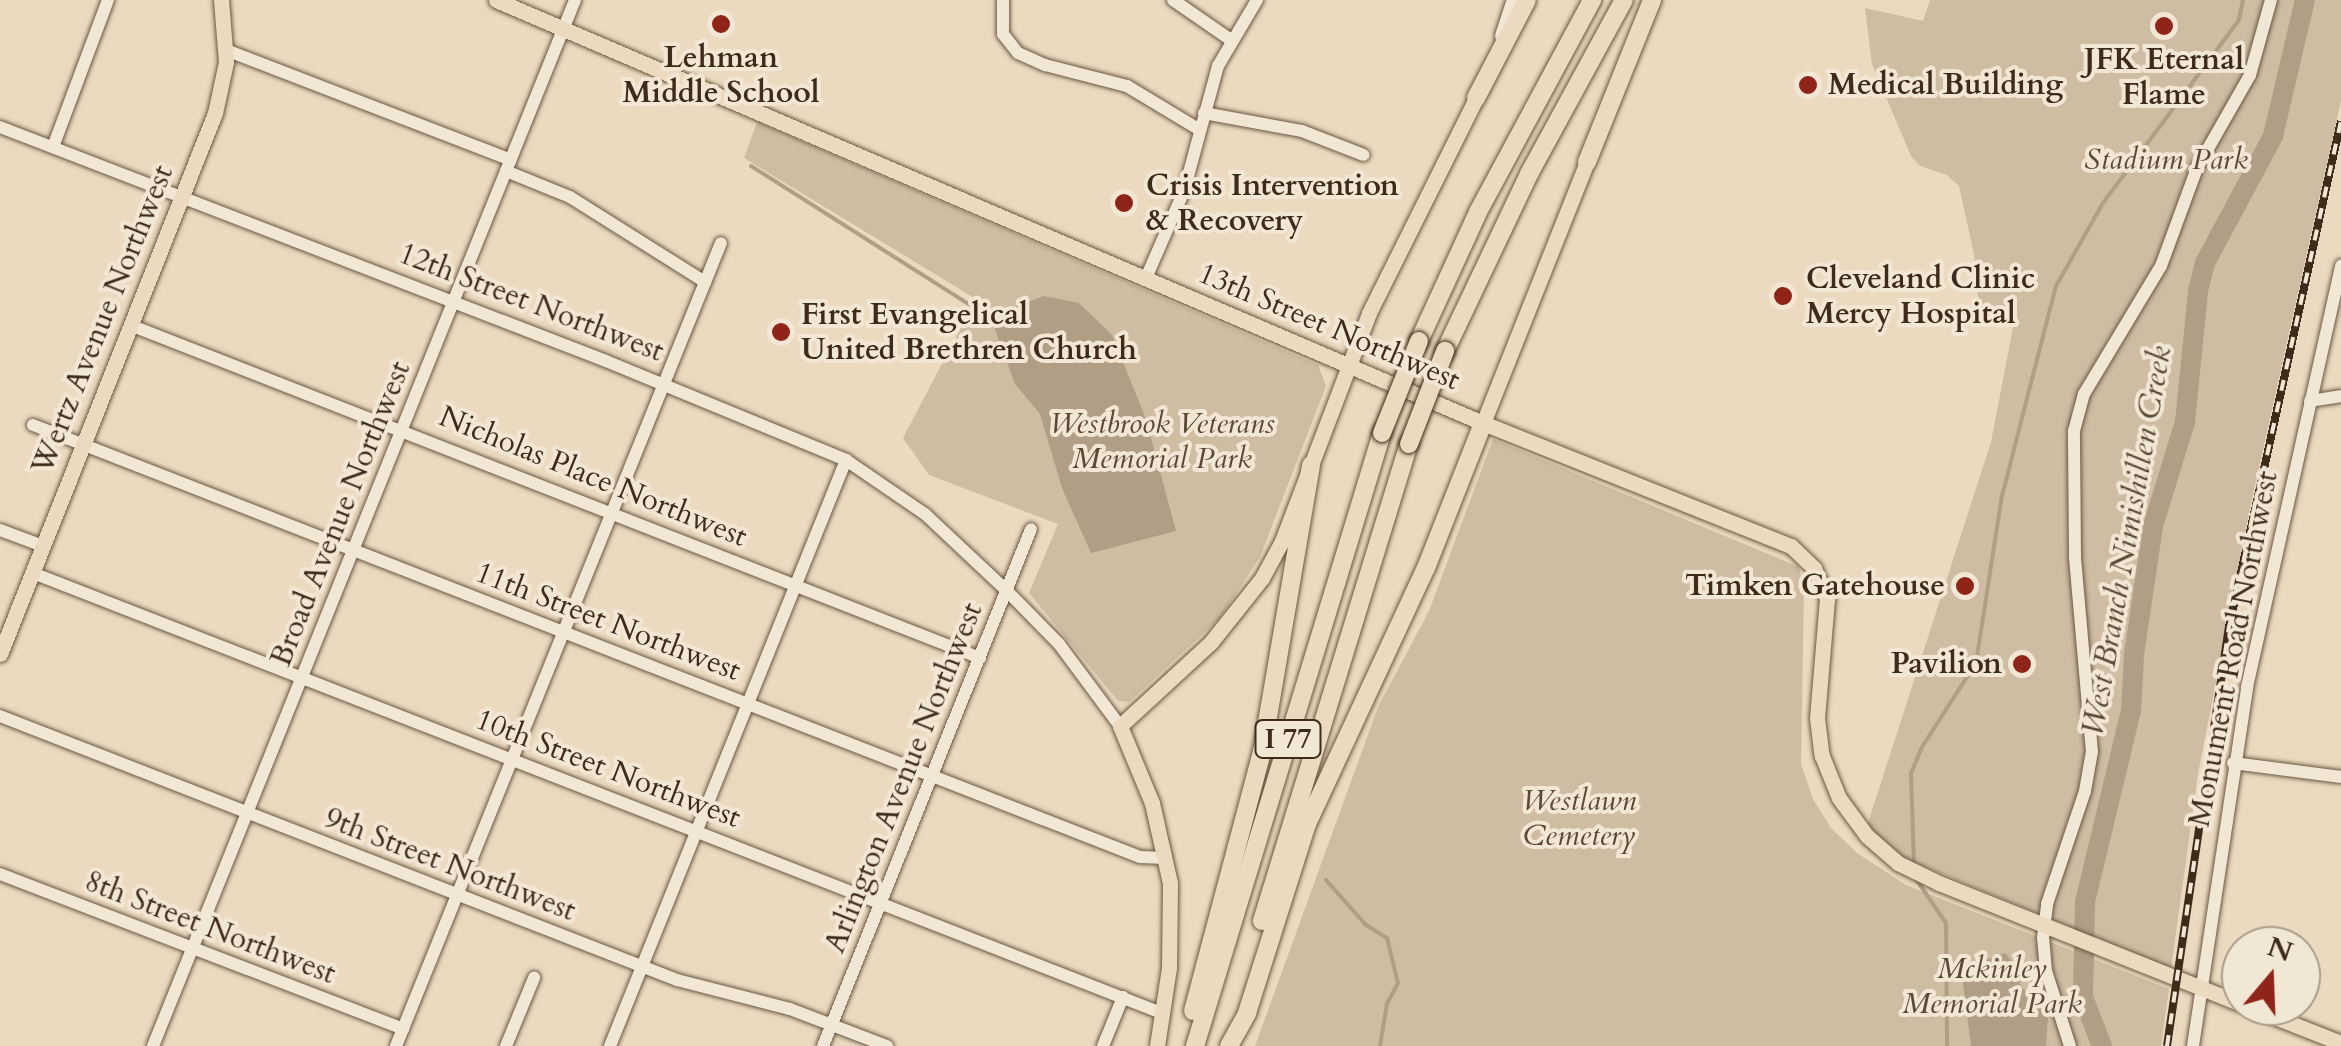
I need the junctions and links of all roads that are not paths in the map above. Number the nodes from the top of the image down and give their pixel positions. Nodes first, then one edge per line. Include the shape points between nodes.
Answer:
1 (108, 0) edge
2 (222, 0) edge
3 (496, 0) edge
4 (575, 0) edge
5 (1003, 0) edge
6 (1173, 0) edge
7 (1257, 0) edge
8 (1513, 0) edge
9 (1527, 0) edge
10 (1592, 0) edge
11 (1624, 0) edge
12 (1652, 0) edge
13 (2272, 0) edge
14 (565, 26) junction
15 (1230, 40) junction
16 (226, 50) junction
17 (1476, 98) junction
18 (1204, 113) junction
19 (0, 127) edge
20 (1200, 130) junction
21 (52, 148) junction
22 (1364, 155) dead end
23 (1587, 162) joint
24 (508, 165) junction
25 (181, 198) junction
26 (721, 242) dead end
27 (2341, 265) edge
28 (1146, 278) junction
29 (704, 282) junction
30 (452, 303) junction
31 (130, 325) junction
32 (1350, 364) junction
33 (664, 384) junction
34 (2341, 396) edge
35 (2310, 401) junction
36 (1482, 423) junction
37 (33, 425) dead end
38 (402, 428) junction
39 (82, 446) junction
40 (846, 460) junction
41 (1310, 465) junction
42 (611, 512) junction
43 (1031, 529) dead end
44 (0, 530) edge
45 (43, 546) junction
46 (353, 551) junction
47 (33, 573) junction
48 (796, 584) junction
49 (1007, 591) junction
50 (563, 632) junction
51 (0, 654) edge
52 (980, 658) junction
53 (302, 677) junction
54 (748, 704) junction
55 (0, 716) edge
56 (1120, 726) junction
57 (512, 758) junction
58 (2233, 763) junction
59 (932, 776) junction
60 (2341, 777) edge
61 (247, 813) junction
62 (697, 831) junction
63 (1166, 858) junction
64 (0, 874) edge
65 (458, 894) junction
66 (881, 903) junction
67 (2050, 928) junction
68 (192, 949) junction
69 (643, 967) junction
70 (534, 978) dead end
71 (2200, 988) junction
72 (2221, 996) edge
73 (1123, 997) junction
74 (1164, 1014) junction
75 (832, 1024) junction
76 (2298, 1026) edge
77 (403, 1029) junction
78 (2341, 1043) edge
79 (153, 1046) edge
80 (396, 1046) edge
81 (506, 1046) edge
82 (610, 1046) edge
83 (824, 1046) edge
84 (887, 1046) edge
85 (1103, 1046) edge
86 (1157, 1046) edge
87 (1184, 1046) edge
88 (1195, 1046) edge
89 (1227, 1046) edge
90 (2070, 1046) edge
91 (2193, 1046) edge

1 - 21 street
2 - 16 main road, Wertz Avenue Northwest
3 - 14 main road, 13th Street Northwest
4 - 14 street, Broad Avenue Northwest
5 - 20 street via 1003,34 1018,54 1128,86
6 - 15 street
7 - 15 street
8 - 17 street
9 - 17 highway
10 - 88 highway, I 77, bridge via 1478,212 1382,433
11 - 89 highway, I 77, bridge via 1504,222 1445,351 1373,552
12 - 23 highway
13 - 67 street via 2250,75 2192,178 2161,266 2078,410 2072,492 2092,764
14 - 24 street, Broad Avenue Northwest
14 - 28 main road, 13th Street Northwest
15 - 18 street
16 - 24 street
16 - 25 main road, Wertz Avenue Northwest via 215,112
17 - 32 main road
18 - 20 street
18 - 22 street via 1302,132
19 - 21 street, 12th Street Northwest
20 - 28 street via 1184,191
21 - 25 street, 12th Street Northwest
23 - 36 main road
24 - 29 street
24 - 30 street, Broad Avenue Northwest
25 - 30 street, 12th Street Northwest
25 - 31 main road, Wertz Avenue Northwest
26 - 29 street
27 - 35 street, Monument Road Northwest
28 - 32 main road, 13th Street Northwest
29 - 33 street
30 - 33 street, 12th Street Northwest
30 - 38 street, Broad Avenue Northwest
31 - 38 street, Nicholas Place Northwest
31 - 39 main road, Wertz Avenue Northwest
32 - 36 main road, 13th Street Northwest
32 - 41 main road
33 - 40 street, 12th Street Northwest
33 - 42 street
34 - 35 street
35 - 58 street, Monument Road Northwest
36 - 67 main road, 13th Street Northwest via 1785,543 1809,561 1827,600 1817,718 1826,770 1857,825 1898,862
36 - 89 highway via 1426,568 1307,824 1247,1014
37 - 39 street, 11th Street Northwest
38 - 42 street, Nicholas Place Northwest
38 - 46 street, Broad Avenue Northwest
39 - 45 main road, Wertz Avenue Northwest
39 - 46 street, 11th Street Northwest
40 - 48 street
40 - 49 street, 12th Street Northwest via 926,514
41 - 56 main road via 1282,541 1249,598
41 - 87 highway via 1254,788
42 - 48 street, Nicholas Place Northwest
42 - 50 street
43 - 49 street, Arlington Avenue Northwest
44 - 45 street
45 - 47 main road, Wertz Avenue Northwest
46 - 50 street, 11th Street Northwest
46 - 53 street, Broad Avenue Northwest
47 - 51 main road, Wertz Avenue Northwest
47 - 53 street, 10th Street Northwest
48 - 52 street, Nicholas Place Northwest
48 - 54 street
49 - 52 street, Arlington Avenue Northwest
49 - 56 street, 12th Street Northwest via 1059,644
50 - 54 street, 11th Street Northwest
50 - 57 street
52 - 59 street, Arlington Avenue Northwest
53 - 57 street, 10th Street Northwest
53 - 61 street, Broad Avenue Northwest
54 - 59 street, 11th Street Northwest
54 - 62 street
55 - 61 street, 9th Street Northwest
56 - 63 main road
57 - 62 street, 10th Street Northwest
57 - 65 street
58 - 60 street
58 - 71 street, Monument Road Northwest
59 - 63 street, 11th Street Northwest via 1140,857
59 - 66 street, Arlington Avenue Northwest
61 - 65 street, 9th Street Northwest
61 - 68 street, Broad Avenue Northwest
62 - 66 street, 10th Street Northwest
62 - 69 street
63 - 74 main road via 1170,944
64 - 68 street, 8th Street Northwest
65 - 69 street, 9th Street Northwest
65 - 77 street
66 - 73 street, 10th Street Northwest
66 - 75 street, Arlington Avenue Northwest
67 - 71 main road
67 - 90 street via 2046,971
68 - 77 street, 8th Street Northwest
68 - 79 street, Broad Avenue Northwest
69 - 75 street, 9th Street Northwest
69 - 82 street
70 - 81 street
71 - 72 main road
71 - 91 street, Monument Road Northwest
73 - 74 street, 10th Street Northwest
73 - 85 street
74 - 86 main road
75 - 83 street, Arlington Avenue Northwest
75 - 84 street, 9th Street Northwest
76 - 78 main road
77 - 80 street

